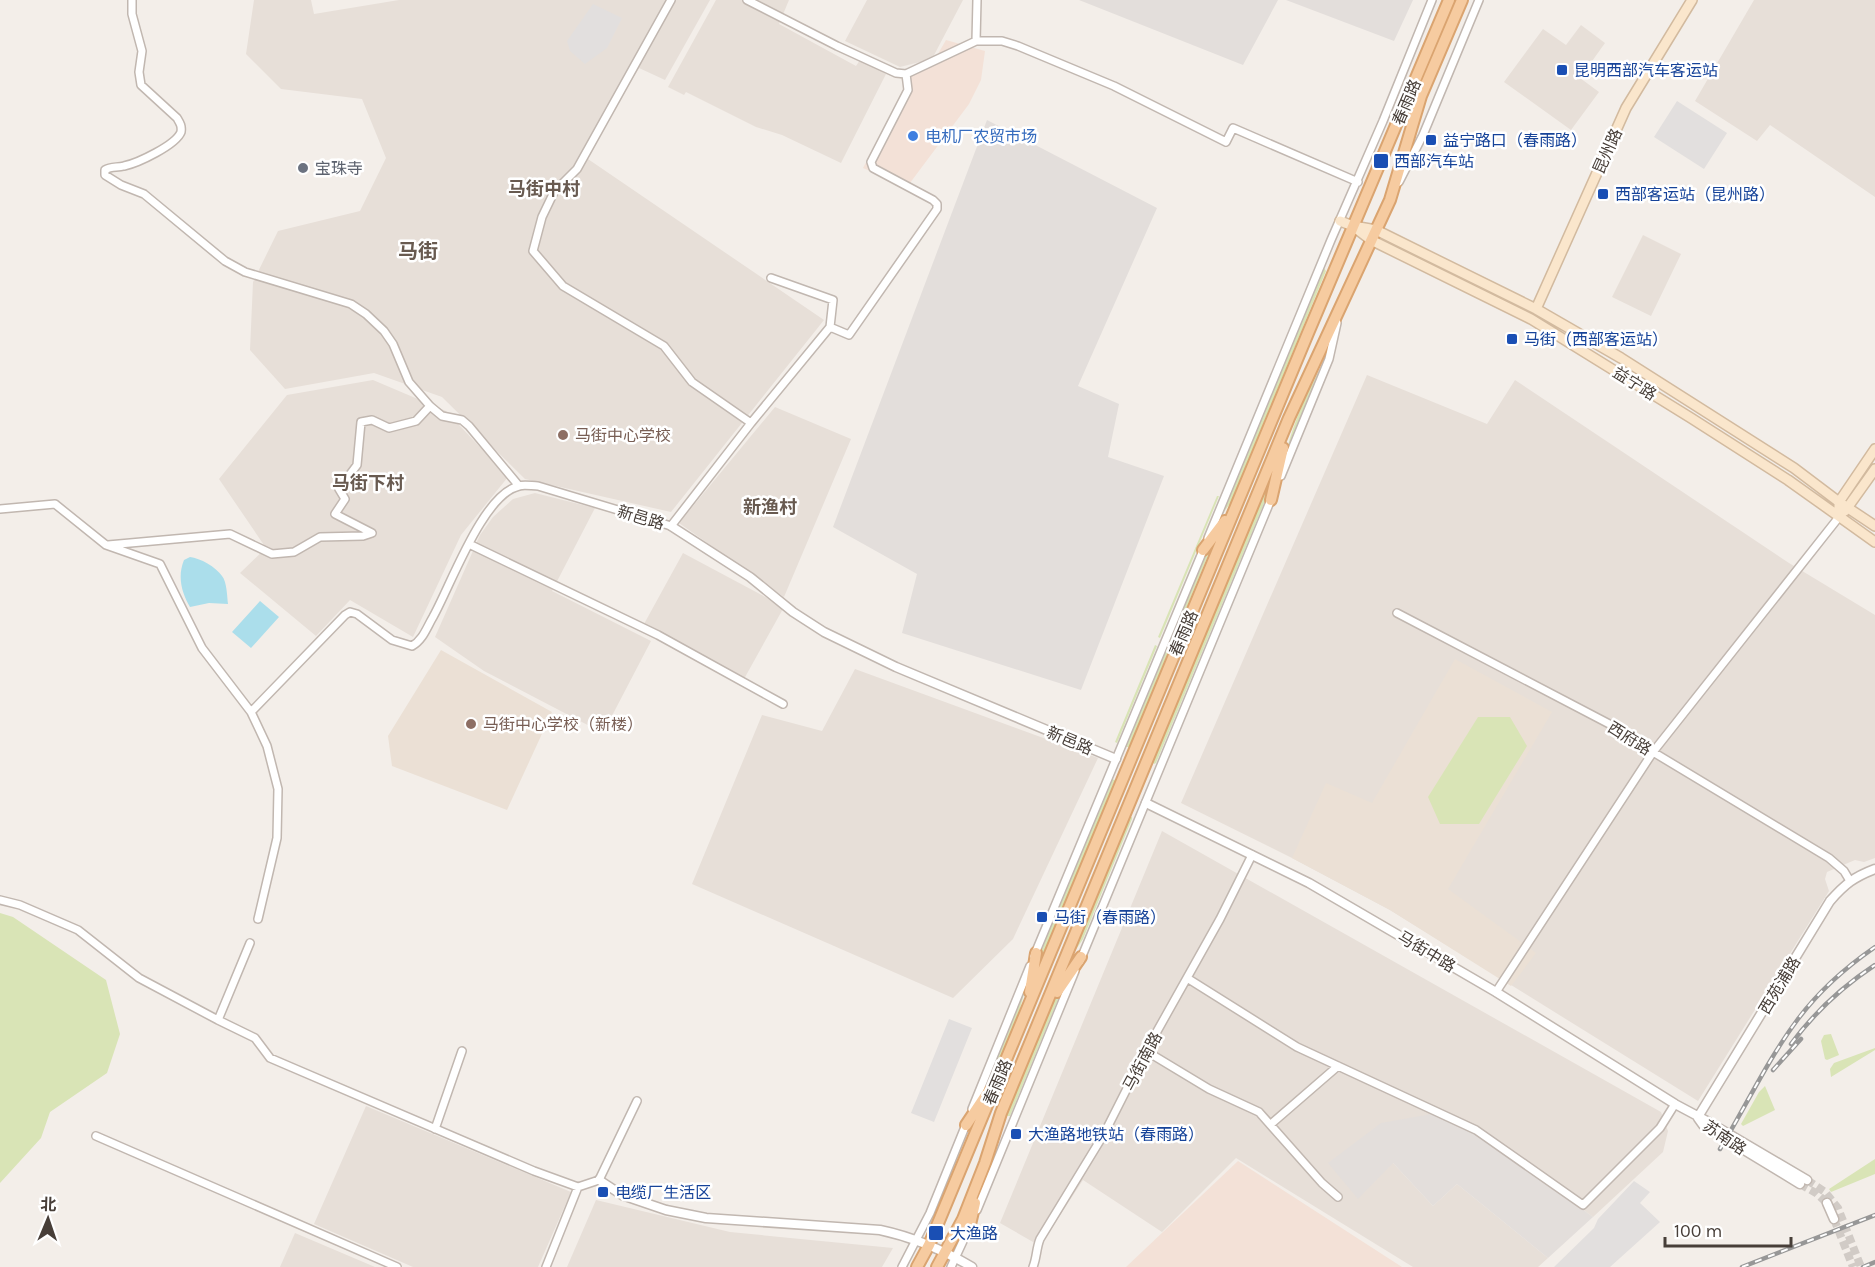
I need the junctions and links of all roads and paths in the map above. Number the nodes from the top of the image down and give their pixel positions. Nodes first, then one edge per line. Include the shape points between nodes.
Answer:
1 (132, 0) edge
2 (671, 0) edge
3 (747, 0) edge
4 (977, 0) edge
5 (1432, 0) edge
6 (1448, 0) edge
7 (1462, 0) edge
8 (1479, 0) edge
9 (1692, 0) edge
10 (976, 41) junction
11 (906, 74) junction
12 (1358, 182) junction
13 (1390, 200) junction
14 (1340, 221) junction
15 (1353, 226) junction
16 (1373, 235) junction
17 (771, 278) dead end
18 (1536, 309) junction
19 (1339, 312) junction
20 (830, 327) junction
21 (430, 406) junction
22 (1289, 418) junction
23 (751, 423) junction
24 (1875, 449) edge
25 (1875, 469) edge
26 (519, 486) junction
27 (1271, 500) junction
28 (1839, 502) junction
29 (1848, 508) junction
30 (0, 509) edge
31 (1235, 509) junction
32 (1839, 517) junction
33 (671, 526) junction
34 (1875, 526) edge
35 (1875, 542) edge
36 (469, 544) junction
37 (106, 545) junction
38 (1203, 550) junction
39 (1397, 613) dead end
40 (783, 704) dead end
41 (251, 712) junction
42 (1653, 752) junction
43 (1116, 759) junction
44 (1146, 803) junction
45 (1252, 855) junction
46 (1875, 870) edge
47 (1850, 881) junction
48 (0, 900) edge
49 (258, 919) dead end
50 (250, 943) dead end
51 (1036, 953) junction
52 (1081, 957) junction
53 (1187, 978) junction
54 (1496, 992) junction
55 (1028, 1007) junction
56 (1045, 1009) junction
57 (218, 1020) junction
58 (1146, 1051) junction
59 (462, 1052) dead end
60 (1338, 1066) junction
61 (1002, 1072) junction
62 (637, 1101) dead end
63 (1675, 1104) junction
64 (1698, 1117) junction
65 (1271, 1124) junction
66 (966, 1125) junction
67 (435, 1129) junction
68 (96, 1136) dead end
69 (985, 1163) junction
70 (599, 1180) junction
71 (1803, 1182) tunnel mouth
72 (578, 1187) junction
73 (1338, 1197) dead end
74 (1827, 1203) tunnel mouth
75 (1834, 1219) tunnel mouth
76 (969, 1229) junction
77 (916, 1240) junction
78 (929, 1245) junction
79 (945, 1252) junction
80 (956, 1258) junction
81 (397, 1267) edge
82 (546, 1267) edge
83 (902, 1267) edge
84 (917, 1267) edge
85 (938, 1267) edge
86 (951, 1267) edge
87 (972, 1267) edge
88 (1033, 1267) edge

1 - 21 street via 142,51 141,85 177,118 180,133 170,144 140,160 109,168 105,175 144,194 225,261 245,272 351,304 366,314 384,331 409,382
2 - 23 street via 577,169 554,192 533,251 563,286 664,346 693,382
3 - 11 street via 896,73
4 - 10 street
5 - 12 street
6 - 15 main road, 春雨路
7 - 13 main road, 春雨路 via 1421,96
8 - 13 street via 1423,135
9 - 18 main road, 昆州路 via 1626,108
10 - 11 street
10 - 12 street via 1002,41 1018,46 1114,86 1226,142 1233,128
11 - 20 street via 908,90 871,162 873,168 933,200 937,209 849,335
12 - 14 street
13 - 16 main road, 春雨路
14 - 15 main road, 益宁路
14 - 38 street
15 - 16 main road, 益宁路
15 - 31 main road, 春雨路
16 - 18 main road, 益宁路
16 - 19 main road, 春雨路
16 - 32 main road, 益宁路 via 1531,319 1788,480
17 - 20 street via 833,300
18 - 28 main road, 益宁路 via 1699,406
19 - 22 main road, 春雨路
19 - 27 street via 1329,359
20 - 23 street
21 - 26 street via 441,416 462,420 470,426
21 - 37 street via 416,421 389,428 372,420 361,422 357,465 339,489 345,499 335,514 372,533 320,537 294,552 272,554 230,534
22 - 27 main road
22 - 56 main road, 春雨路
23 - 33 street
24 - 28 main road
25 - 29 main road
26 - 33 street, 新邑路 via 538,486
26 - 36 street via 496,502
27 - 44 street
28 - 29 main road, 益宁路
28 - 32 main road
29 - 32 main road
29 - 34 main road, 益宁路
30 - 37 street via 55,504
31 - 38 main road
31 - 55 main road, 春雨路
32 - 35 main road, 益宁路
32 - 42 street
33 - 43 street, 新邑路 via 750,577 824,632 896,667
36 - 40 street via 658,635
36 - 41 street via 419,642 412,646 392,640 350,612
37 - 41 street via 160,564 202,648
38 - 43 street
39 - 42 street, 西府路 via 1617,728
41 - 49 street via 267,746 278,789 277,838
42 - 47 street, 西府路 via 1829,858
42 - 54 street
43 - 51 street
44 - 45 street, 马街中路
44 - 52 street
45 - 53 street, 马街南路
45 - 54 street, 马街中路 via 1318,888
46 - 47 street, 西苑浦路
47 - 64 street, 西苑浦路 via 1830,901
48 - 57 street via 78,930 139,978
50 - 57 street
51 - 55 main road
51 - 66 street
52 - 56 main road
52 - 76 street
53 - 58 street, 马街南路
53 - 60 street via 1297,1047
54 - 63 street, 马街中路
55 - 61 main road, 春雨路
56 - 69 main road, 春雨路 via 1001,1113
57 - 67 street via 255,1038 270,1058
58 - 65 street via 1209,1089 1259,1112
58 - 88 street, 马街南路 via 1104,1134 1040,1239
59 - 67 street
60 - 63 street via 1476,1130 1583,1205 1660,1128
60 - 65 street
61 - 66 main road
61 - 78 main road, 春雨路
62 - 70 street
63 - 64 street, 马街中路
64 - 71 street, 苏南路
65 - 73 street
66 - 77 street
67 - 72 street
68 - 81 street
69 - 76 main road
69 - 79 main road, 春雨路
70 - 72 street
70 - 77 street via 622,1195 706,1218 880,1230
72 - 82 street
74 - 75 street
76 - 80 street
77 - 78 street
77 - 83 street
78 - 79 street
78 - 84 main road, 春雨路
79 - 80 street
79 - 85 main road, 春雨路
80 - 86 street
80 - 87 street

